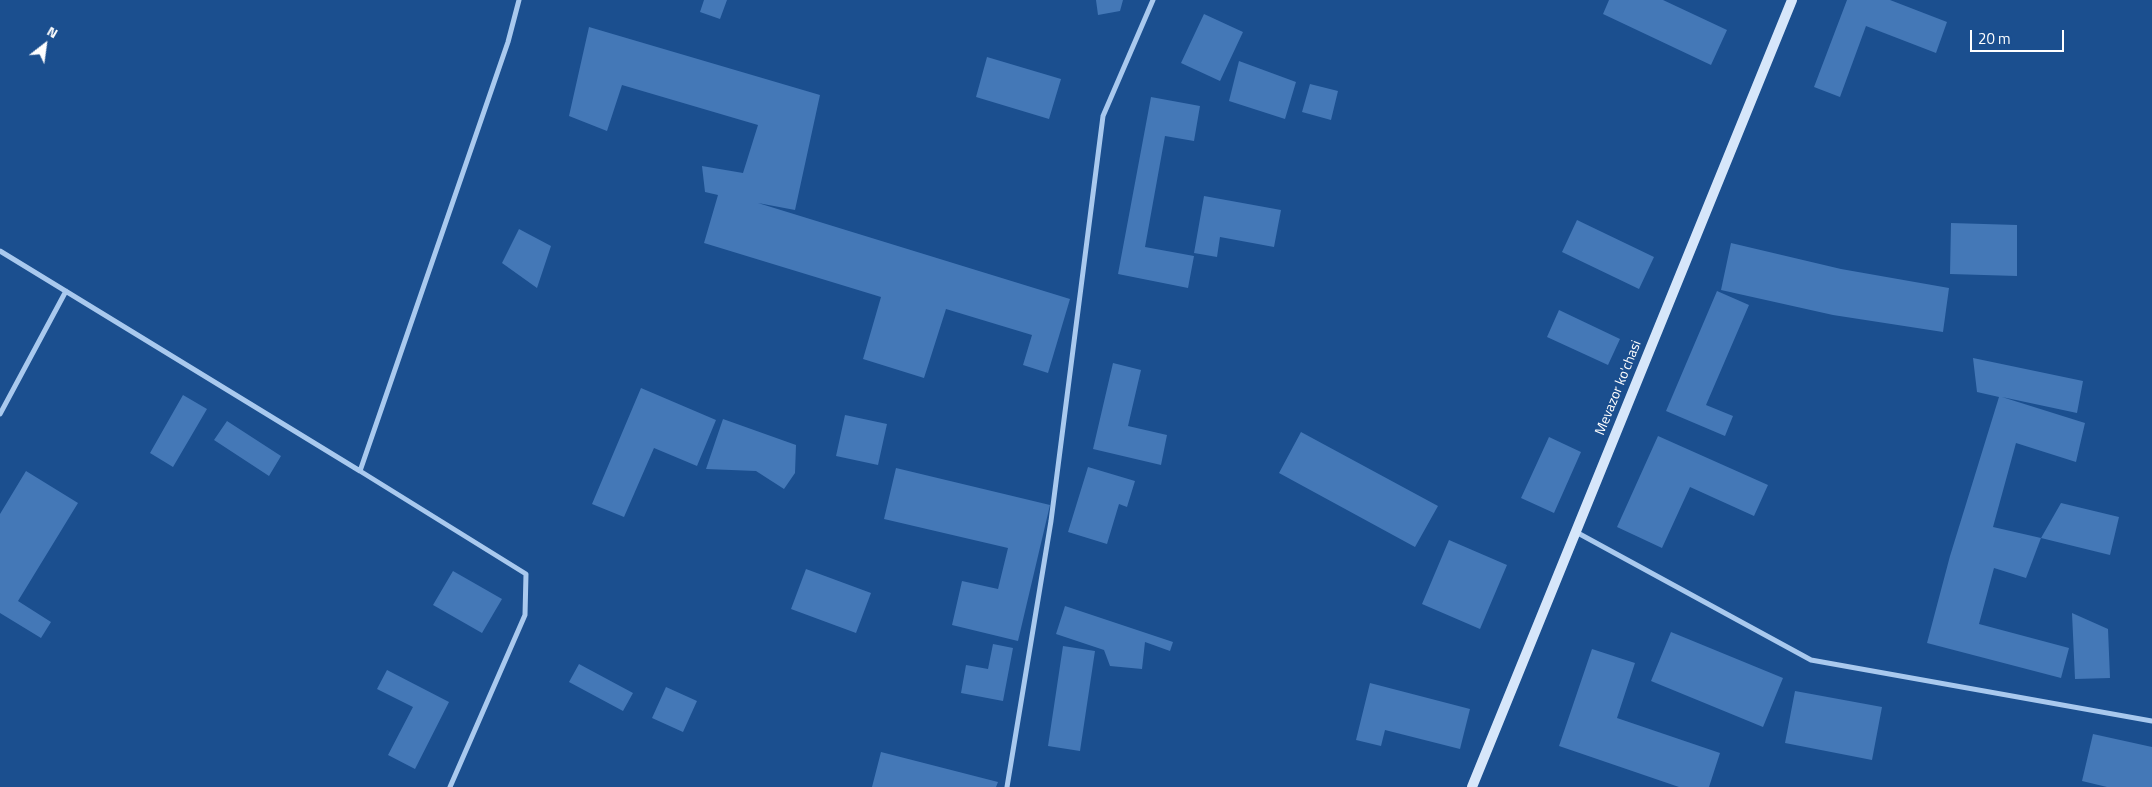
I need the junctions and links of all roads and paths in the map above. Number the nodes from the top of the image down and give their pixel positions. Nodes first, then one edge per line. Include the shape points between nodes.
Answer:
1 (519, 0) edge
2 (1153, 0) edge
3 (1792, 0) edge
4 (0, 251) edge
5 (66, 291) junction
6 (0, 414) edge
7 (360, 471) junction
8 (1576, 532) junction
9 (2152, 721) edge
10 (450, 787) edge
11 (1007, 787) edge
12 (1472, 787) edge

1 - 7 street via 508,42
2 - 11 street via 1103,116 1051,521
3 - 8 street, Mevazor ko'chasi
4 - 5 street
5 - 6 street
5 - 7 street
7 - 10 street via 526,574 525,615
8 - 9 street via 1811,660
8 - 12 street, Mevazor ko'chasi

